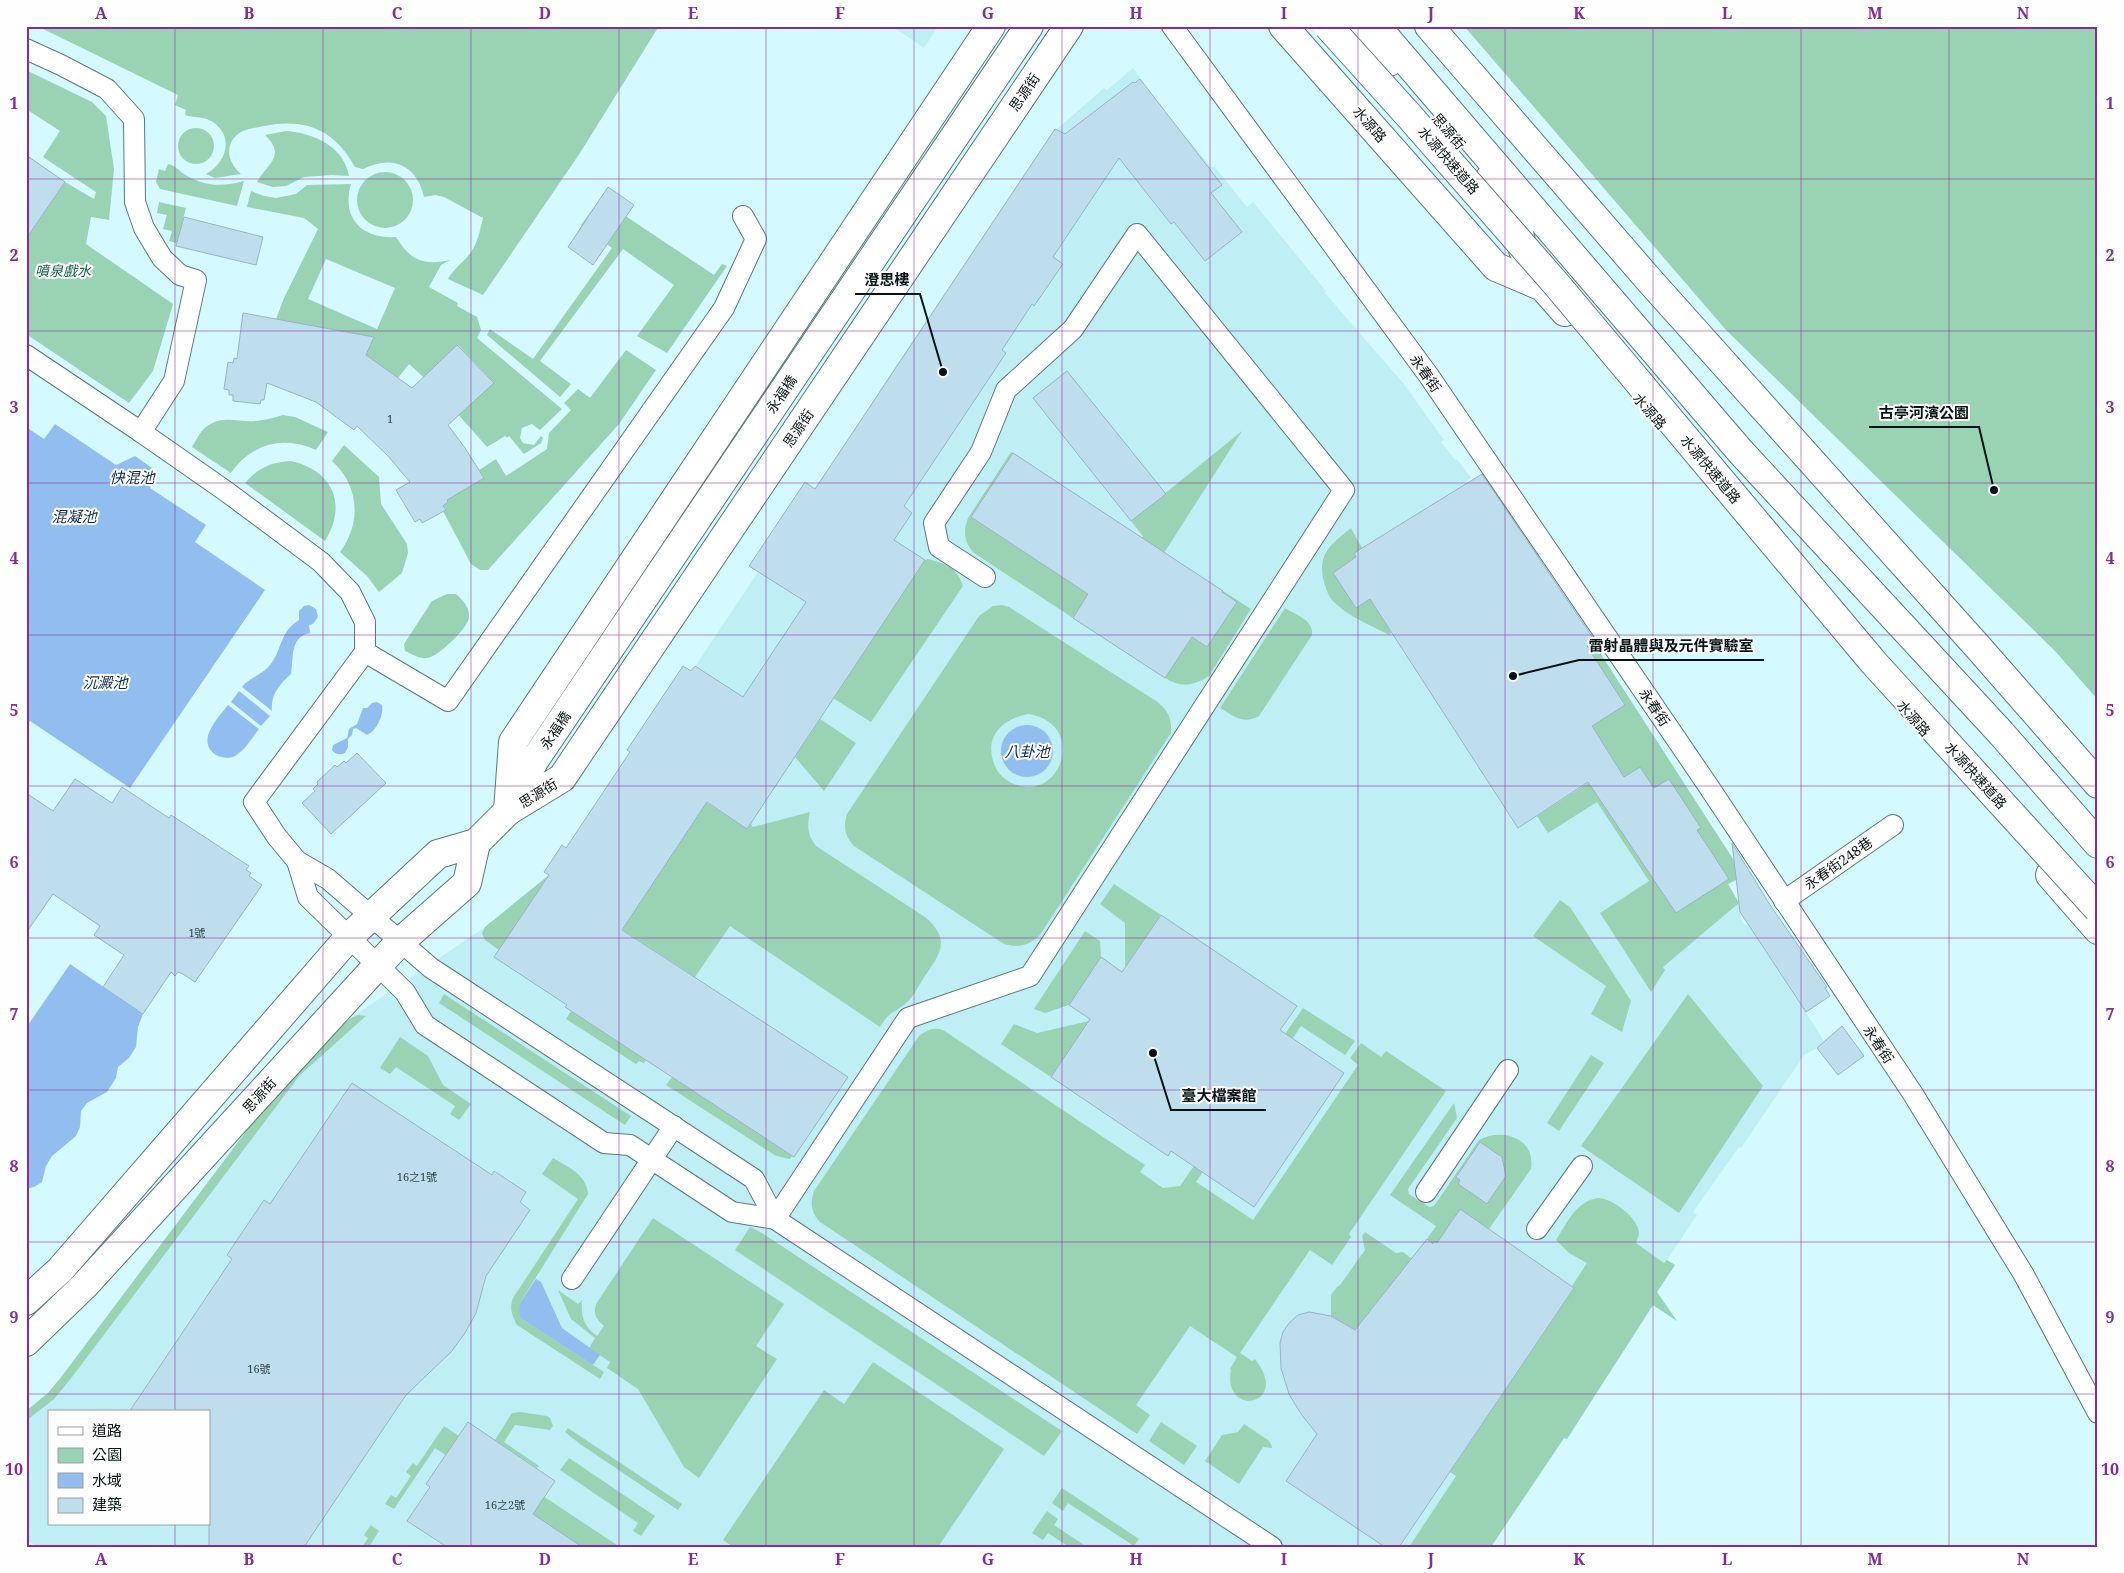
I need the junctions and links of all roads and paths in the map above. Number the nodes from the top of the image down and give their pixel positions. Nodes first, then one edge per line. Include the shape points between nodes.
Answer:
1 (991, 26) edge
2 (1029, 26) edge
3 (1069, 26) edge
4 (1172, 26) edge
5 (1284, 26) edge
6 (1316, 26) edge
7 (1328, 26) edge
8 (1358, 26) edge
9 (1376, 26) edge
10 (1429, 26) edge
11 (26, 50) edge
12 (743, 216) dead end
13 (1521, 246) junction
14 (1543, 287) junction
15 (26, 355) edge
16 (141, 432) junction
17 (985, 577) dead end
18 (365, 652) junction
19 (534, 761) joint
20 (2098, 784) edge
21 (508, 811) junction
22 (1893, 825) dead end
23 (476, 843) junction
24 (2098, 844) edge
25 (297, 861) junction
26 (1784, 902) junction
27 (2098, 909) edge
28 (371, 916) junction
29 (2098, 930) edge
30 (349, 937) junction
31 (400, 942) junction
32 (378, 965) junction
33 (1508, 1070) dead end
34 (674, 1126) junction
35 (652, 1159) junction
36 (1582, 1166) dead end
37 (1426, 1192) dead end
38 (775, 1219) junction
39 (1537, 1229) dead end
40 (572, 1279) dead end
41 (26, 1301) edge
42 (26, 1342) edge
43 (2098, 1413) edge
44 (1272, 1547) edge

1 - 21 main road, 思源街 via 513,742
2 - 19 main road, 永福橋
3 - 21 main road, 思源街 via 562,778
4 - 26 lane, 永春街 via 1429,376
5 - 14 main road, 水源路 via 1496,267
6 - 13 main road via 1488,222
7 - 27 main road, 水源快速道路, bridge via 1558,285 1874,663
8 - 13 main road, 思源街 via 1512,203
9 - 24 main road via 1740,451 2001,733
10 - 20 main road via 1650,282
11 - 16 lane via 106,89 134,119 135,202 144,228 162,258 180,274 196,280 174,382
12 - 18 lane via 756,239 724,308 448,701
13 - 14 main road
14 - 29 main road, 水源路
15 - 16 lane
16 - 18 lane via 321,562 350,592 365,622
17 - 38 lane via 939,547 934,523 981,452 1006,390 1073,329 1137,234 1344,490 1030,976 908,1018
18 - 25 lane via 254,802
19 - 21 main road, 思源街
21 - 23 main road, 思源街
22 - 26 lane, 永春街248巷
23 - 28 main road, 思源街 via 438,854
23 - 31 main road, 思源街 via 467,883
25 - 28 lane via 328,879
25 - 30 lane via 308,897
26 - 43 lane, 永春街 via 1913,1094 2024,1275
28 - 30 main road, 思源街
28 - 31 lane
30 - 32 lane
30 - 41 main road, 思源街 via 60,1270
31 - 32 main road, 思源街
31 - 34 lane via 431,968
32 - 35 lane via 405,992 425,1025 604,1143 630,1144
32 - 42 main road, 思源街 via 84,1286
33 - 37 lane
34 - 35 lane
34 - 38 lane via 754,1179
35 - 38 lane via 732,1212
35 - 40 lane
36 - 39 lane
38 - 44 lane

